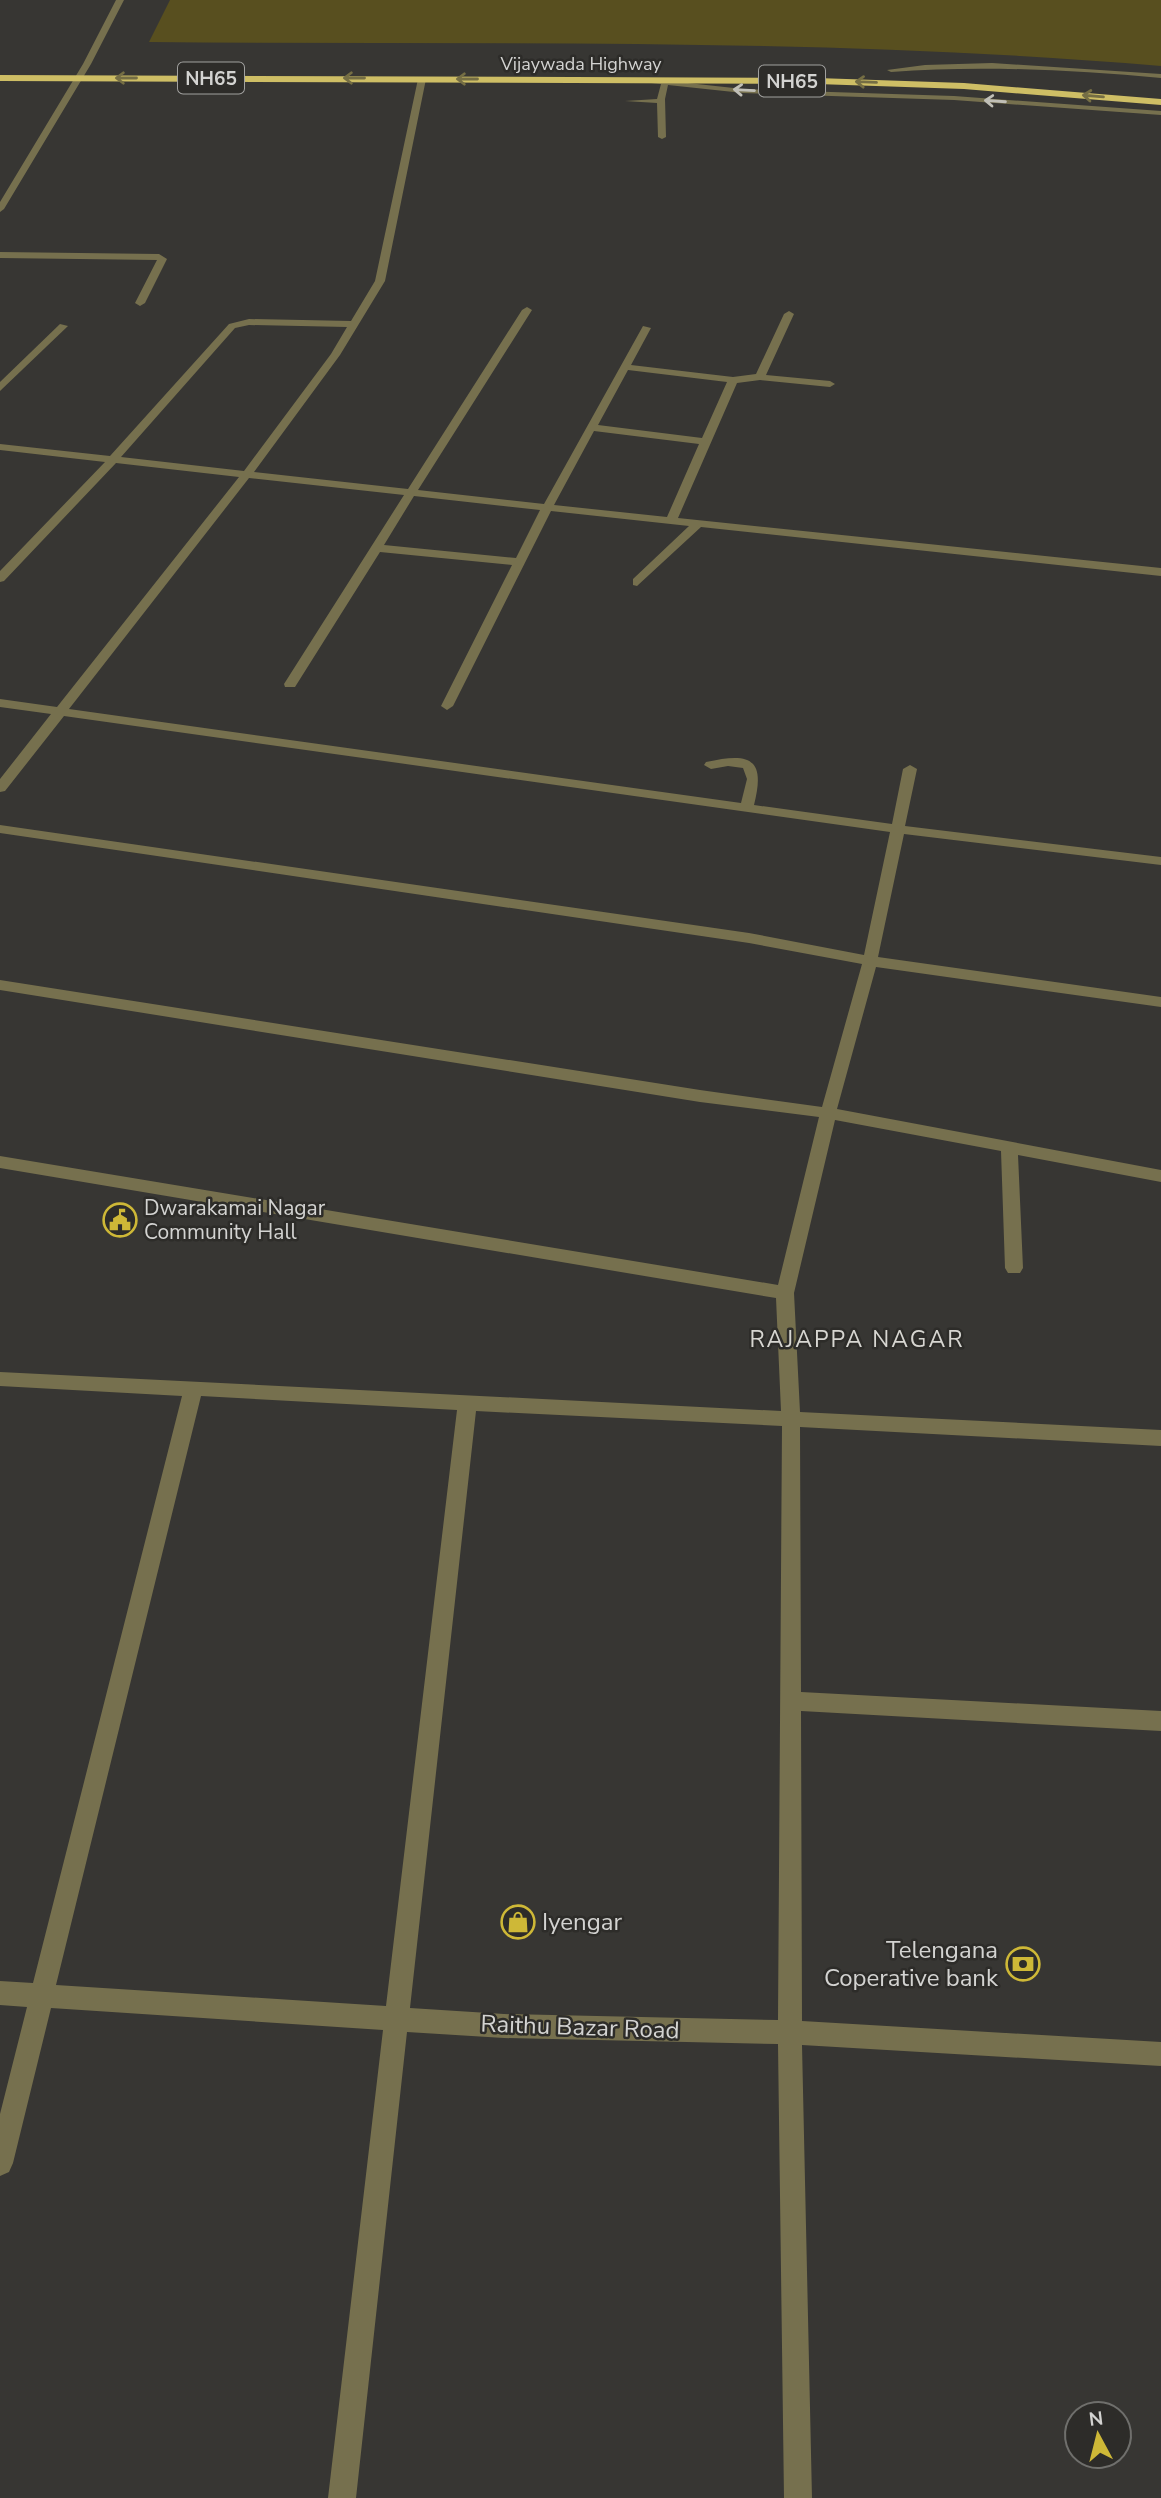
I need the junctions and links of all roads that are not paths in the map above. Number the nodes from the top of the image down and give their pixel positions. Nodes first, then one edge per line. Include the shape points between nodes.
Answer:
1 (120, 0) edge
2 (75, 64) dead end
3 (87, 64) junction
4 (101, 64) dead end
5 (887, 69) joint
6 (1161, 76) edge
7 (0, 78) edge
8 (77, 78) junction
9 (422, 79) junction
10 (1054, 79) dead end
11 (660, 82) junction
12 (629, 101) dead end
13 (661, 101) junction
14 (1161, 102) edge
15 (1161, 113) edge
16 (662, 137) dead end
17 (0, 209) edge
18 (0, 255) edge
19 (140, 303) dead end
20 (527, 310) dead end
21 (789, 314) dead end
22 (354, 324) junction
23 (63, 326) dead end
24 (646, 328) dead end
25 (626, 367) junction
26 (760, 377) junction
27 (733, 380) junction
28 (830, 384) dead end
29 (0, 388) edge
30 (592, 428) junction
31 (705, 442) junction
32 (0, 447) edge
33 (112, 460) junction
34 (247, 474) junction
35 (411, 493) junction
36 (548, 506) junction
37 (671, 520) junction
38 (697, 525) junction
39 (376, 548) junction
40 (520, 562) junction
41 (1161, 572) edge
42 (0, 578) edge
43 (637, 582) dead end
44 (290, 684) dead end
45 (0, 703) edge
46 (447, 706) dead end
47 (62, 712) junction
48 (711, 765) dead end
49 (910, 769) dead end
50 (0, 788) edge
51 (746, 808) junction
52 (0, 829) edge
53 (898, 829) junction
54 (1161, 862) edge
55 (870, 961) junction
56 (0, 985) edge
57 (1161, 1002) edge
58 (828, 1113) junction
59 (1009, 1149) junction
60 (0, 1162) edge
61 (1161, 1176) edge
62 (1014, 1268) dead end
63 (785, 1293) junction
64 (0, 1379) edge
65 (193, 1390) junction
66 (467, 1403) junction
67 (791, 1419) junction
68 (1161, 1438) edge
69 (791, 1700) junction
70 (1161, 1721) edge
71 (0, 1993) edge
72 (43, 1996) junction
73 (397, 2019) junction
74 (790, 2032) junction
75 (1161, 2054) edge
76 (0, 2164) edge
77 (342, 2498) edge
78 (798, 2498) edge
79 (804, 2498) edge

1 - 3 street
2 - 3 highway
3 - 4 highway
3 - 8 street
5 - 6 street via 947,64 1038,66
5 - 10 highway
7 - 8 highway, Vijaywada Highway / NH65
9 -> 8 highway, Vijaywada Highway / NH65
8 - 17 street
11 -> 9 highway, Vijaywada Highway / NH65
9 - 22 street via 380,281
11 - 13 street
14 -> 11 highway, Vijaywada Highway / NH65 via 877,82
15 -> 11 street
12 - 13 street
13 - 16 street
18 - 19 street via 159,257 162,259
20 - 35 street
21 - 26 street
22 - 33 street via 249,322 232,326
22 - 34 street
23 - 29 street
24 - 25 street
25 - 27 street
25 - 30 street
26 - 27 street
26 - 28 street
27 - 31 street
30 - 31 street
30 - 36 street
31 - 37 street
32 - 33 street
33 - 34 street
33 - 42 street
34 - 35 street
34 - 47 street
35 - 36 street
35 - 39 street
36 - 37 street
36 - 40 street
37 - 38 street
38 - 41 street
38 - 43 street
39 - 40 street
39 - 44 street
40 - 46 street
45 - 47 street
47 - 50 street
47 - 51 street
48 - 51 street via 748,764 754,779
49 - 53 street
51 - 53 street
52 - 55 street via 735,936
53 - 54 street
53 - 55 street
55 - 57 street
55 - 58 street
56 - 58 street
58 - 59 street
58 - 63 street
59 - 61 street
59 - 62 street
60 - 63 street
63 - 67 street
64 - 65 street
65 - 66 street
65 - 72 street
66 - 67 street
66 - 73 street
67 - 68 street
67 - 69 street
69 - 70 street
69 - 74 street
71 - 72 street, Raithu Bazar Road
72 - 73 street, Raithu Bazar Road
72 - 76 street
73 - 74 street, Raithu Bazar Road
73 - 77 street
74 - 75 street, Raithu Bazar Road
74 - 78 street
78 - 79 street

